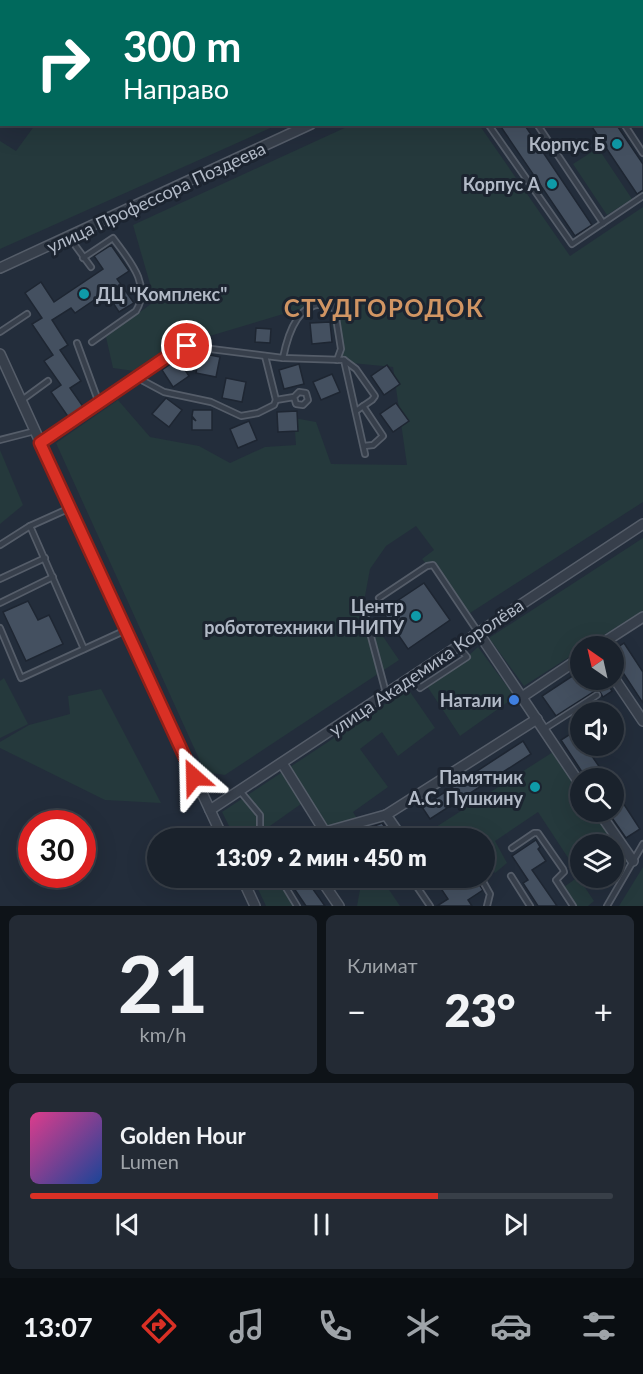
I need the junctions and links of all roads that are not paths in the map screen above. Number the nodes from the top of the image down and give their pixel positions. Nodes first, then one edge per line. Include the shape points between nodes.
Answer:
1 (307, 126) edge
2 (490, 126) edge
3 (538, 126) edge
4 (625, 126) edge
5 (643, 153) edge
6 (643, 196) edge
7 (603, 223) junction
8 (69, 237) junction
9 (83, 258) junction
10 (91, 267) dead end
11 (0, 268) edge
12 (27, 314) dead end
13 (0, 332) edge
14 (92, 342) dead end
15 (77, 343) dead end
16 (265, 356) junction
17 (1, 357) edge
18 (282, 358) junction
19 (337, 360) junction
20 (344, 360) junction
21 (136, 377) junction
22 (48, 381) dead end
23 (294, 397) dead end
24 (22, 400) junction
25 (276, 400) junction
26 (99, 403) junction
27 (363, 406) junction
28 (356, 411) junction
29 (35, 431) junction
30 (0, 440) edge
31 (40, 443) junction
32 (364, 446) junction
33 (365, 454) dead end
34 (70, 508) junction
35 (643, 524) edge
36 (30, 526) junction
37 (0, 545) edge
38 (45, 558) junction
39 (53, 577) junction
40 (0, 579) edge
41 (379, 598) dead end
42 (0, 603) edge
43 (365, 614) dead end
44 (643, 617) edge
45 (0, 628) edge
46 (126, 630) junction
47 (478, 632) junction
48 (614, 636) edge
49 (84, 650) junction
50 (462, 651) dead end
51 (570, 665) edge
52 (412, 675) junction
53 (622, 690) edge
54 (386, 693) junction
55 (597, 694) dead end
56 (522, 697) junction
57 (537, 719) junction
58 (643, 721) edge
59 (544, 729) junction
60 (282, 763) junction
61 (570, 769) edge
62 (240, 790) junction
63 (210, 810) junction
64 (386, 815) junction
65 (606, 822) edge
66 (218, 828) edge
67 (260, 828) edge
68 (317, 828) edge
69 (344, 828) edge
70 (395, 828) edge
71 (643, 843) edge
72 (512, 848) dead end
73 (633, 861) junction
74 (511, 876) dead end
75 (247, 888) edge
76 (286, 888) edge
77 (327, 888) edge
78 (418, 888) edge
79 (488, 888) edge
80 (255, 906) edge
81 (297, 906) edge
82 (339, 906) edge
83 (430, 906) edge
84 (487, 906) edge
85 (530, 906) edge
86 (573, 906) edge
87 (607, 906) edge

1 - 8 street, улица Профессора Поздеева
2 - 7 lane via 572,244
3 - 7 lane
4 - 5 lane
6 - 7 lane
8 - 9 lane
8 - 11 street, улица Профессора Поздеева
9 - 10 lane
9 - 14 lane via 113,238 140,277 141,303 136,311
12 - 13 lane
15 - 26 lane
16 - 18 lane
16 - 21 lane via 187,346
16 - 25 lane
17 - 24 street
18 - 19 lane
18 - 19 lane via 298,317 322,304 335,311 341,350
19 - 20 lane
20 - 27 lane via 375,396
20 - 28 lane
21 - 25 lane via 164,392 211,402 241,416 258,413
21 - 26 lane
22 - 24 lane
23 - 25 lane
24 - 29 street
26 - 31 lane
27 - 28 lane
27 - 32 lane via 383,436 373,445
28 - 32 lane
29 - 30 lane
29 - 31 street
31 - 34 street
32 - 33 lane
34 - 36 lane
34 - 46 street
35 - 47 street, улица Академика Королёва
36 - 37 lane
36 - 38 lane
38 - 39 lane
38 - 40 lane
39 - 42 lane
39 - 49 lane
41 - 47 lane via 433,565
43 - 54 lane
44 - 48 street
45 - 49 lane via 21,678
46 - 49 lane
46 - 63 street
47 - 52 street, улица Академика Королёва
47 - 56 street
50 - 52 lane via 467,657 420,688
51 - 56 street
52 - 54 street, улица Академика Королёва
53 - 58 street
54 - 60 street, улица Академика Королёва
55 - 59 lane
56 - 57 street
57 - 59 street
57 - 64 street
59 - 61 street
60 - 62 street, улица Академика Королёва
60 - 68 street
62 - 63 street, улица Академика Королёва
62 - 67 lane via 260,815
63 - 66 street
64 - 69 street
64 - 70 street
65 - 73 street
71 - 73 lane
72 - 86 lane via 538,833 563,869 556,880
73 - 87 lane
74 - 85 lane
75 - 80 street
76 - 81 lane
77 - 82 street
78 - 83 lane
79 - 84 lane

